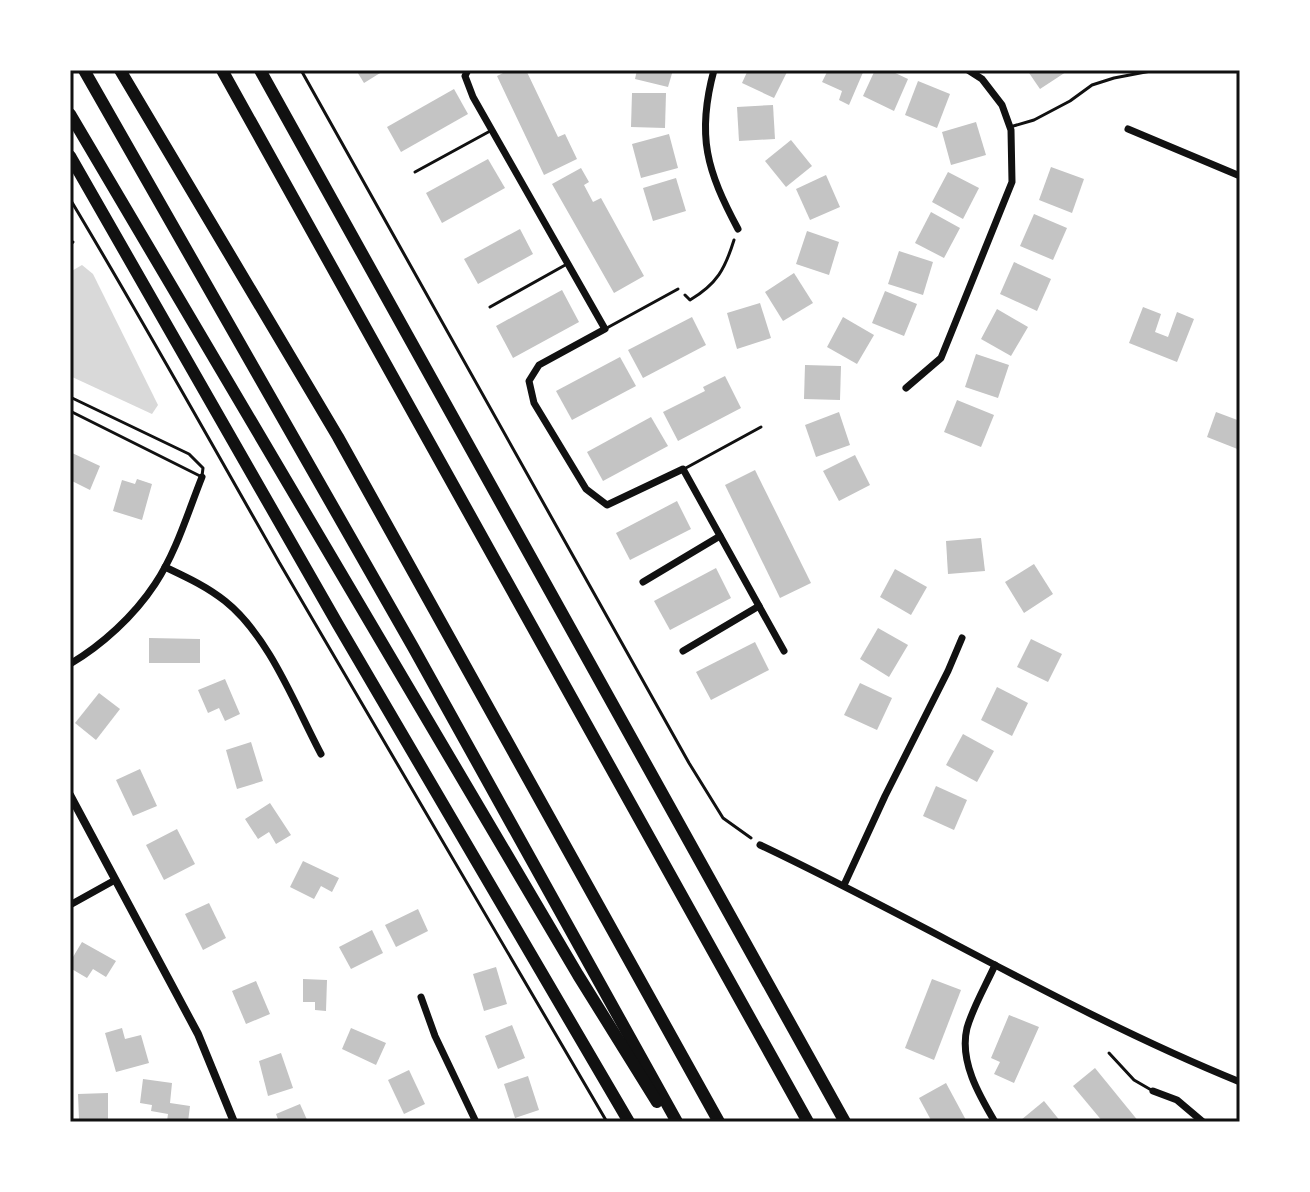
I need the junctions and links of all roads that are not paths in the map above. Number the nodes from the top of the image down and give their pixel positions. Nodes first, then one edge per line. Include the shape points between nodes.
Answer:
1 (84, 70) edge
2 (120, 70) edge
3 (222, 70) edge
4 (260, 70) edge
5 (468, 70) edge
6 (714, 70) edge
7 (968, 70) edge
8 (1156, 70) edge
9 (70, 114) edge
10 (1010, 127) junction
11 (493, 129) junction
12 (1128, 129) dead end
13 (70, 156) edge
14 (415, 172) dead end
15 (1240, 176) edge
16 (738, 229) road end
17 (567, 264) junction
18 (678, 289) road end
19 (490, 307) dead end
20 (605, 329) junction
21 (906, 388) dead end
22 (70, 397) edge
23 (70, 411) edge
24 (761, 427) dead end
25 (683, 469) junction
26 (202, 477) junction
27 (720, 536) junction
28 (165, 567) junction
29 (643, 582) dead end
30 (759, 606) junction
31 (962, 638) dead end
32 (683, 651) dead end
33 (784, 651) dead end
34 (70, 664) edge
35 (321, 754) dead end
36 (70, 795) edge
37 (760, 845) road end
38 (115, 880) junction
39 (844, 885) junction
40 (70, 905) edge
41 (995, 965) junction
42 (421, 997) dead end
43 (1109, 1053) dead end
44 (1240, 1082) edge
45 (1153, 1091) joint
46 (234, 1122) edge
47 (476, 1122) edge
48 (629, 1122) edge
49 (670, 1122) edge
50 (677, 1122) edge
51 (719, 1122) edge
52 (808, 1122) edge
53 (845, 1122) edge
54 (995, 1122) edge
55 (1203, 1122) edge

1 - 50 highway
2 - 51 highway via 346,450
3 - 52 highway
4 - 53 highway
5 - 11 street via 465,76 473,97
6 - 16 street via 706,98 705,143 716,188
7 - 10 street via 1002,105
8 - 10 lane via 1092,85 1046,114
9 - 49 highway
10 - 21 street via 1012,182 941,358
11 - 14 lane
11 - 17 street
12 - 15 street
13 - 48 highway
17 - 19 lane
17 - 20 street
18 - 20 lane
20 - 25 street via 539,365 529,381 534,403 586,489 607,505
22 - 26 lane via 189,454 203,468
23 - 26 lane
24 - 25 lane
25 - 27 street
26 - 28 street
27 - 29 street
27 - 30 street
28 - 34 street via 120,625
28 - 35 street via 202,585 245,620
30 - 32 street
30 - 33 street
31 - 39 street
36 - 38 street
37 - 39 street
38 - 40 street
38 - 46 street via 198,1034
39 - 41 street
41 - 44 street
41 - 54 street via 967,1028 965,1053
42 - 47 street
43 - 45 lane via 1134,1080
45 - 55 street via 1177,1100

